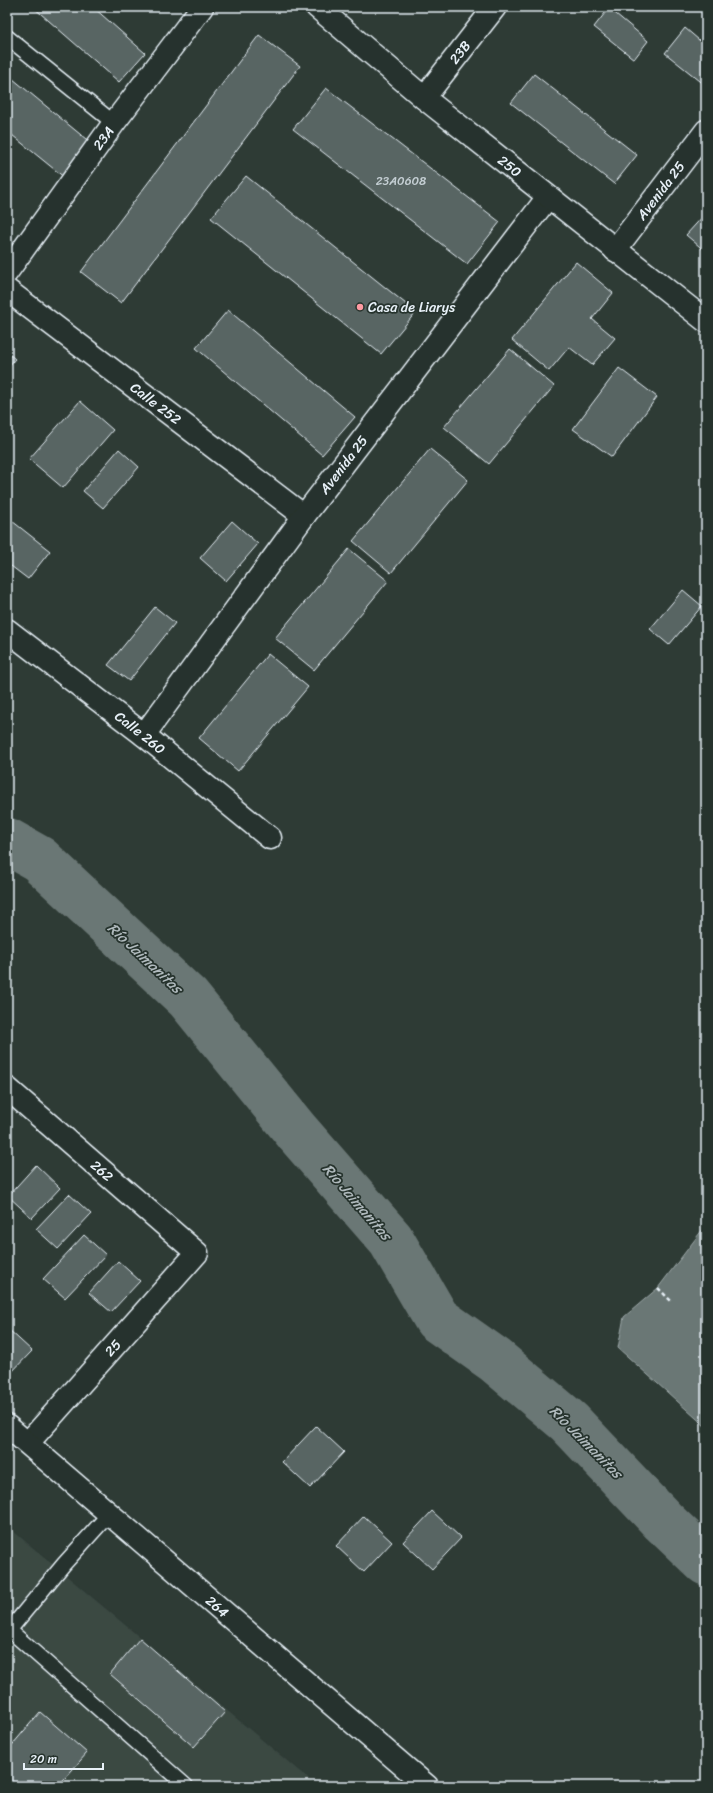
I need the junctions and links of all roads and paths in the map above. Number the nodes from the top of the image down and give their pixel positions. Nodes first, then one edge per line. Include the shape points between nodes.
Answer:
1 (202, 7) edge
2 (317, 7) edge
3 (495, 7) edge
4 (7, 37) edge
5 (424, 98) junction
6 (114, 123) junction
7 (706, 131) edge
8 (548, 198) junction
9 (615, 250) junction
10 (7, 272) edge
11 (7, 290) edge
12 (706, 321) edge
13 (304, 516) junction
14 (7, 630) edge
15 (144, 735) junction
16 (270, 838) dead end
17 (7, 1088) edge
18 (197, 1253) joint
19 (658, 1288) dead end
20 (672, 1302) dead end
21 (7, 1426) edge
22 (28, 1442) junction
23 (110, 1513) junction
24 (8, 1631) edge
25 (186, 1786) edge
26 (427, 1786) edge

1 - 6 street, 23A
2 - 5 street, 250
3 - 5 street, 23B
4 - 6 lane
5 - 8 street, 250
6 - 10 street, 23A
7 - 9 street, Avenida 25
8 - 9 street, 250
8 - 13 street, Avenida 25
9 - 12 street, 250
11 - 13 street, Calle 252
13 - 15 street, Avenida 25
14 - 15 street, Calle 260
15 - 16 street, Calle 260
17 - 18 street, 262
18 - 22 street, 25
19 - 20 path
21 - 22 street, 264
22 - 23 street, 264
23 - 24 lane
23 - 26 street, 264
24 - 25 lane

